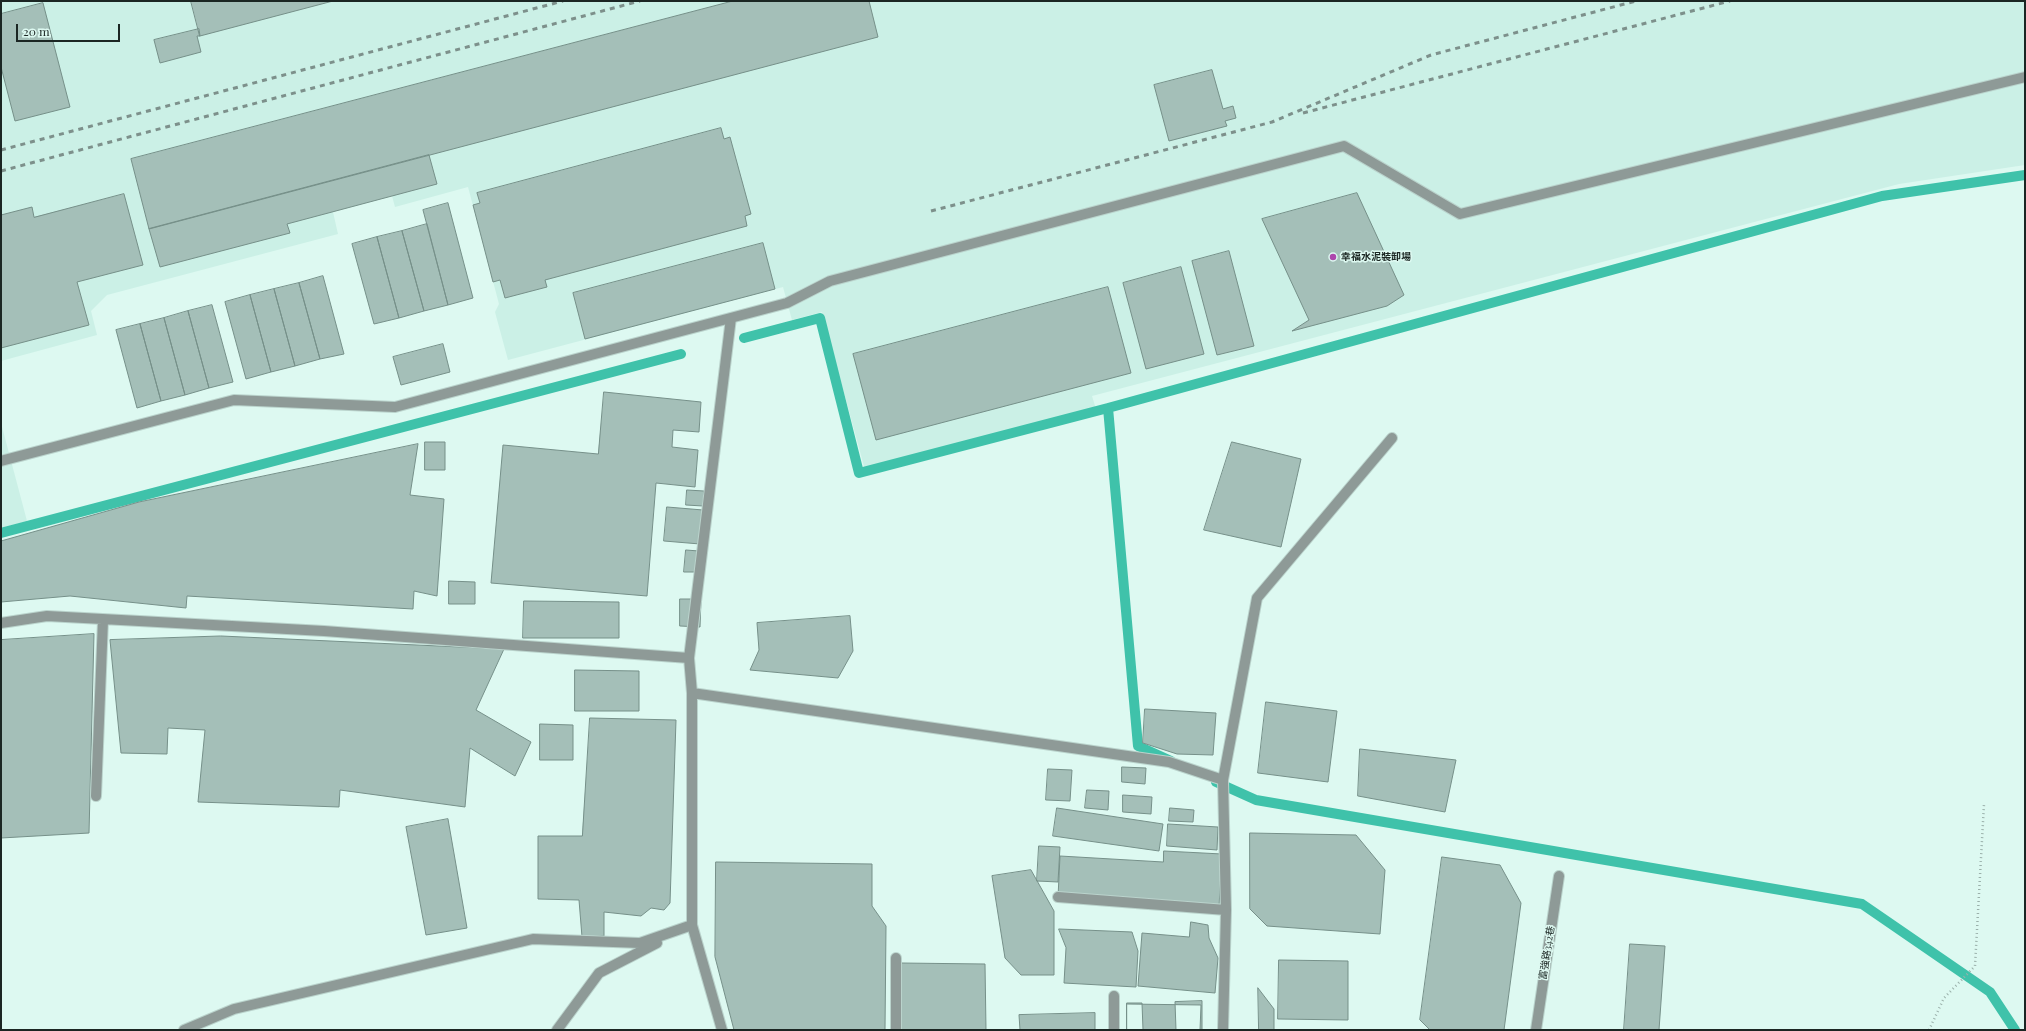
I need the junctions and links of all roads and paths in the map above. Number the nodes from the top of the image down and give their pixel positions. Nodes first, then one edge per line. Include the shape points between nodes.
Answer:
1 (2025, 76) edge
2 (731, 318) junction
3 (1392, 438) dead end
4 (1, 461) edge
5 (103, 620) junction
6 (1, 623) edge
7 (689, 658) junction
8 (692, 693) junction
9 (1223, 780) junction
10 (96, 796) dead end
11 (1984, 804) dead end
12 (1559, 876) dead end
13 (1058, 897) dead end
14 (1226, 910) junction
15 (692, 925) junction
16 (896, 958) dead end
17 (1114, 996) dead end
18 (184, 1030) edge
19 (557, 1030) edge
20 (722, 1030) edge
21 (896, 1030) edge
22 (1114, 1030) edge
23 (1223, 1030) edge
24 (1536, 1030) edge
25 (1929, 1030) edge

1 - 2 street via 1460,214 1344,146 830,281 788,303
2 - 4 street via 395,407 234,400
2 - 7 street
3 - 9 street via 1257,598
5 - 6 street via 47,616
5 - 7 street via 324,631
5 - 10 street
7 - 8 street
8 - 9 street via 1169,762
8 - 15 street
9 - 14 street
11 - 25 path via 1975,966 1944,998
12 - 24 street, 富強路342巷
13 - 14 street
14 - 23 street
15 - 18 street via 640,943 533,939 234,1009
15 - 19 street via 599,973
15 - 20 street
16 - 21 street
17 - 22 street

